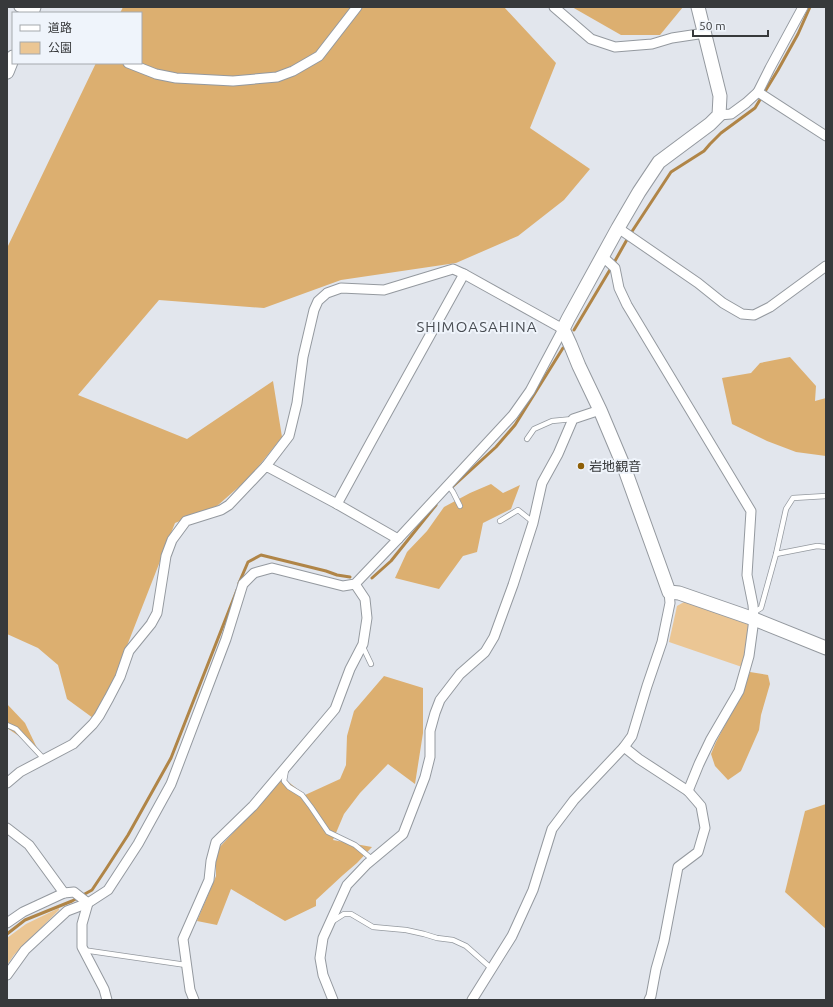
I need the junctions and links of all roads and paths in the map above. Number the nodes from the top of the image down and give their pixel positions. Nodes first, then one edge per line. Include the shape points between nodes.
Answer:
1 (19, 7) edge
2 (357, 7) edge
3 (554, 7) edge
4 (698, 7) edge
5 (803, 7) edge
6 (30, 12) edge
7 (705, 33) junction
8 (12, 60) edge
9 (131, 64) edge
10 (7, 72) edge
11 (762, 95) junction
12 (719, 115) junction
13 (826, 136) edge
14 (621, 229) junction
15 (605, 259) junction
16 (826, 266) edge
17 (464, 274) junction
18 (563, 329) junction
19 (600, 410) junction
20 (573, 419) junction
21 (527, 438) dead end
22 (266, 466) junction
23 (450, 487) junction
24 (826, 496) edge
25 (337, 504) junction
26 (460, 506) dead end
27 (500, 521) dead end
28 (533, 522) junction
29 (398, 539) junction
30 (826, 547) edge
31 (776, 554) junction
32 (355, 584) junction
33 (669, 592) junction
34 (754, 616) junction
35 (362, 645) junction
36 (826, 648) edge
37 (371, 664) dead end
38 (7, 725) edge
39 (624, 747) junction
40 (44, 759) junction
41 (288, 764) junction
42 (7, 783) edge
43 (688, 791) junction
44 (7, 828) edge
45 (373, 860) junction
46 (64, 893) junction
47 (88, 903) junction
48 (7, 923) edge
49 (330, 923) junction
50 (83, 950) junction
51 (186, 965) junction
52 (492, 969) junction
53 (7, 975) edge
54 (107, 1000) edge
55 (194, 1000) edge
56 (333, 1000) edge
57 (472, 1000) edge
58 (649, 1000) edge

1 - 6 street
2 - 9 street via 319,56 277,77 233,81 176,78 156,74
3 - 7 street via 591,39 615,47 652,44
4 - 7 street
5 - 11 street via 770,68
7 - 12 street via 720,96
8 - 10 street
11 - 12 street via 731,114
11 - 13 street
12 - 14 street via 659,162 639,192
14 - 15 street
14 - 16 street via 742,314 754,315 770,307
15 - 18 street
15 - 34 street via 615,268 619,288 627,305 751,511 747,575
17 - 18 street
17 - 22 street via 453,269 384,290 341,288 318,301 303,357 297,403 289,436
17 - 25 street
18 - 19 street
18 - 23 street via 530,391
19 - 20 street
19 - 33 street
20 - 21 lane via 552,421 534,429
20 - 28 street via 542,483
22 - 25 street
22 - 40 street via 229,505 186,521 176,534 166,556 157,613 129,651 120,678 99,716 73,744
23 - 26 lane
23 - 29 street
24 - 31 lane via 793,498 786,509
25 - 29 street
27 - 28 lane via 518,510
28 - 45 street via 494,636 485,652 460,674 440,700 430,731 430,757 425,777 403,834
29 - 32 street
30 - 31 lane via 816,546
31 - 34 lane via 761,608
32 - 35 street via 365,598 367,618
32 - 47 street via 343,586 272,568 254,573 243,584 226,639 171,784 138,844 108,890
33 - 34 street
33 - 39 street via 670,603 662,642 632,736
34 - 36 street
34 - 43 street via 749,656 739,691 711,738
35 - 37 lane
35 - 41 street via 335,709
38 - 40 lane via 16,729
39 - 43 street
39 - 52 street via 574,800 552,829 533,890 512,936
40 - 42 street via 20,772
41 - 45 lane via 284,780 289,787 302,795 328,832 355,845
41 - 51 street via 252,806 216,842 209,880 183,939
43 - 58 street via 701,806 705,828 698,852 678,867 664,941
44 - 46 street via 29,845
45 - 49 street via 347,885
46 - 47 street via 74,892
46 - 48 street via 23,912
47 - 50 street via 82,924
47 - 53 street via 68,912 25,950
49 - 52 lane via 344,914 351,914 373,927 406,930 453,940 466,946
49 - 56 street via 323,938 320,958 323,975
50 - 51 lane
50 - 54 street via 104,989
51 - 55 street
52 - 57 street

